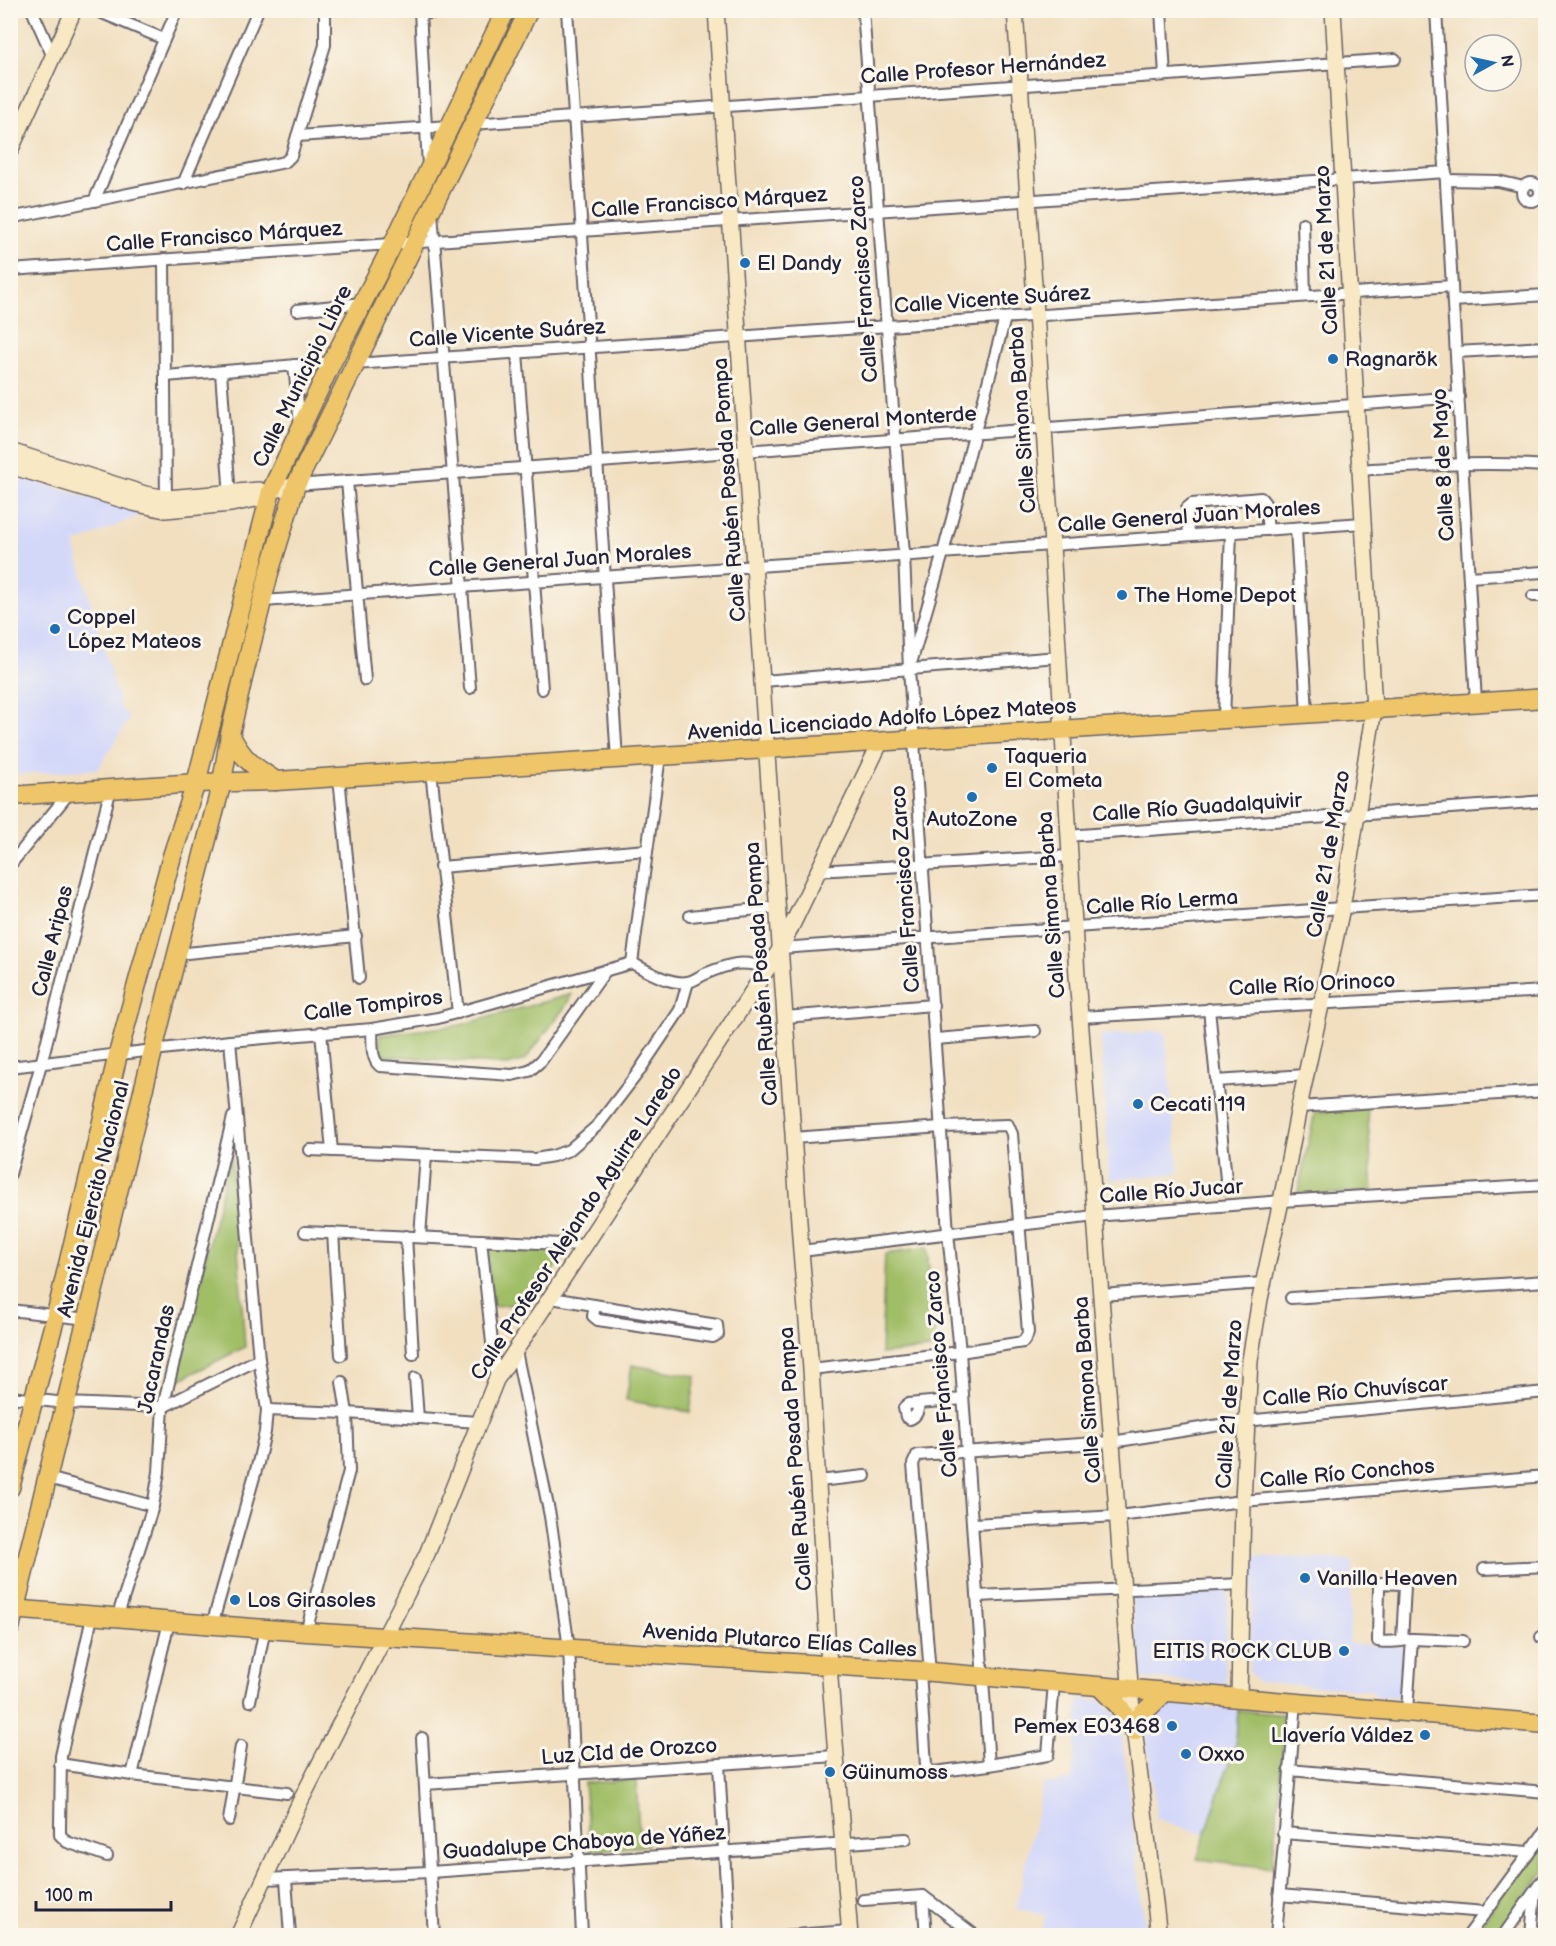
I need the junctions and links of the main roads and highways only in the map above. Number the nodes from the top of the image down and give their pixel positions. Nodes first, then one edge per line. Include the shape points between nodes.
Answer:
1 (506, 10) edge
2 (529, 10) edge
3 (225, 670) junction
4 (243, 678) junction
5 (1545, 698) edge
6 (230, 734) junction
7 (276, 781) junction
8 (222, 782) junction
9 (196, 783) junction
10 (10, 796) edge
11 (10, 1488) edge
12 (13, 1609) edge
13 (10, 1628) edge
14 (1100, 1687) junction
15 (1165, 1692) junction
16 (1545, 1724) edge

1 - 3 main road, Calle Municipio Libre via 271,491
2 - 4 main road, Avenida Ejercito Nacional via 296,485
3 - 4 main road
3 - 9 main road, Calle Municipio Libre
4 - 6 main road, Avenida Ejercito Nacional
5 - 7 main road, Avenida Licenciado Adolfo López Mateos
6 - 7 main road via 246,761
6 - 8 main road, Avenida Ejercito Nacional
7 - 8 main road, Avenida Licenciado Adolfo López Mateos
8 - 9 main road, Avenida Licenciado Adolfo López Mateos
8 - 12 main road, Avenida Ejercito Nacional
9 - 10 main road, Avenida Licenciado Adolfo López Mateos
9 - 11 main road, Avenida Ejercito Nacional via 118,1054
12 - 13 main road, Avenida Ejercito Nacional
12 - 14 main road, Avenida Plutarco Elías Calles
14 - 15 main road, Avenida Plutarco Elías Calles
14 - 15 main road via 1134,1727
15 - 16 main road, Avenida Plutarco Elías Calles

